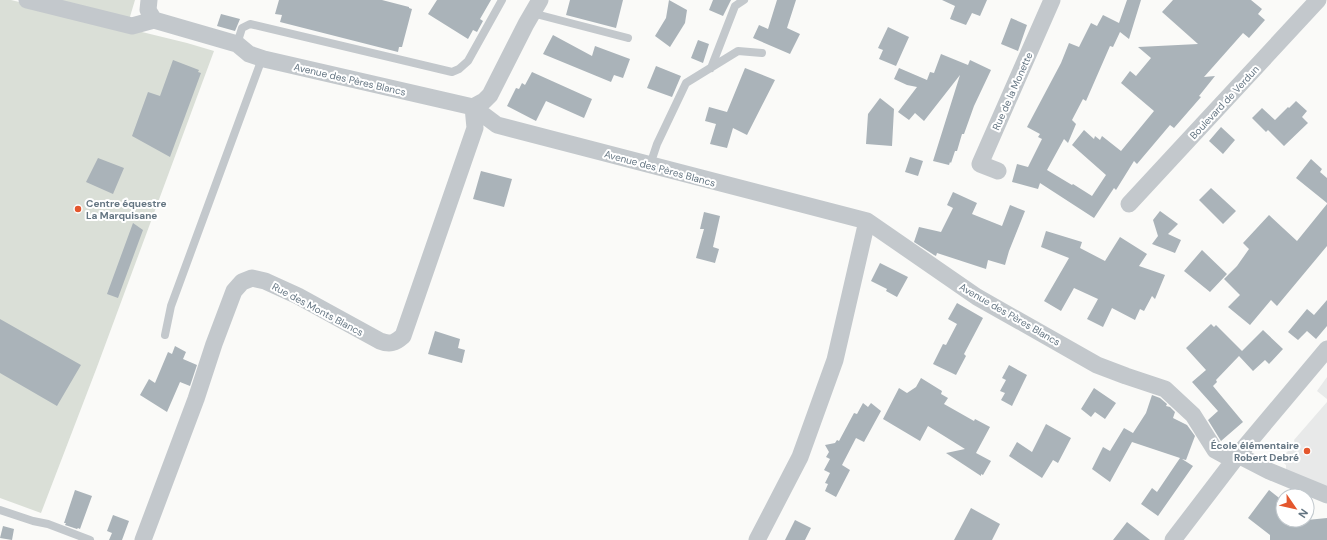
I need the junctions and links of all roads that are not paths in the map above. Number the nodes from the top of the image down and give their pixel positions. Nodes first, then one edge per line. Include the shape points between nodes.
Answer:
1 (28, 0) edge
2 (149, 0) edge
3 (502, 0) edge
4 (744, 0) edge
5 (1052, 0) edge
6 (1318, 0) edge
7 (536, 7) edge
8 (154, 20) junction
9 (628, 38) dead end
10 (237, 44) junction
11 (762, 53) dead end
12 (264, 59) junction
13 (711, 68) junction
14 (472, 107) junction
15 (650, 165) junction
16 (998, 171) dead end
17 (1129, 204) dead end
18 (867, 222) junction
19 (166, 335) dead end
20 (1327, 349) edge
21 (1238, 455) junction
22 (1327, 496) edge
23 (0, 510) edge
24 (90, 540) edge
25 (143, 540) edge
26 (757, 540) edge
27 (1173, 540) edge

1 - 8 street via 132,26
2 - 8 street via 148,10
3 - 10 lane via 468,61 459,70 452,72 250,24 242,28
4 - 13 lane via 735,6
5 - 16 street, Rue de la Monette via 980,164
6 - 17 street, Boulevard de Verdun
7 - 9 lane
7 - 14 street via 490,94 484,101
8 - 10 street, Avenue des Pères Blancs
10 - 12 street, Avenue des Pères Blancs via 249,54
11 - 13 lane via 738,51
12 - 14 street, Avenue des Pères Blancs
12 - 19 lane via 260,64 172,306
13 - 15 lane via 686,84
14 - 15 street, Avenue des Pères Blancs via 498,125
14 - 25 street, Rue des Monts Blancs via 476,128 403,336 397,342 384,343 265,281 252,278 242,282 234,291 216,337 196,399
15 - 18 street, Avenue des Pères Blancs
18 - 21 street, Avenue des Pères Blancs via 977,297 1070,350 1097,365 1166,389 1193,415 1215,450 1226,456
18 - 26 street via 835,360 800,457
20 - 21 street
21 - 22 street, Avenue des Pères Blancs
21 - 27 street
23 - 24 lane

